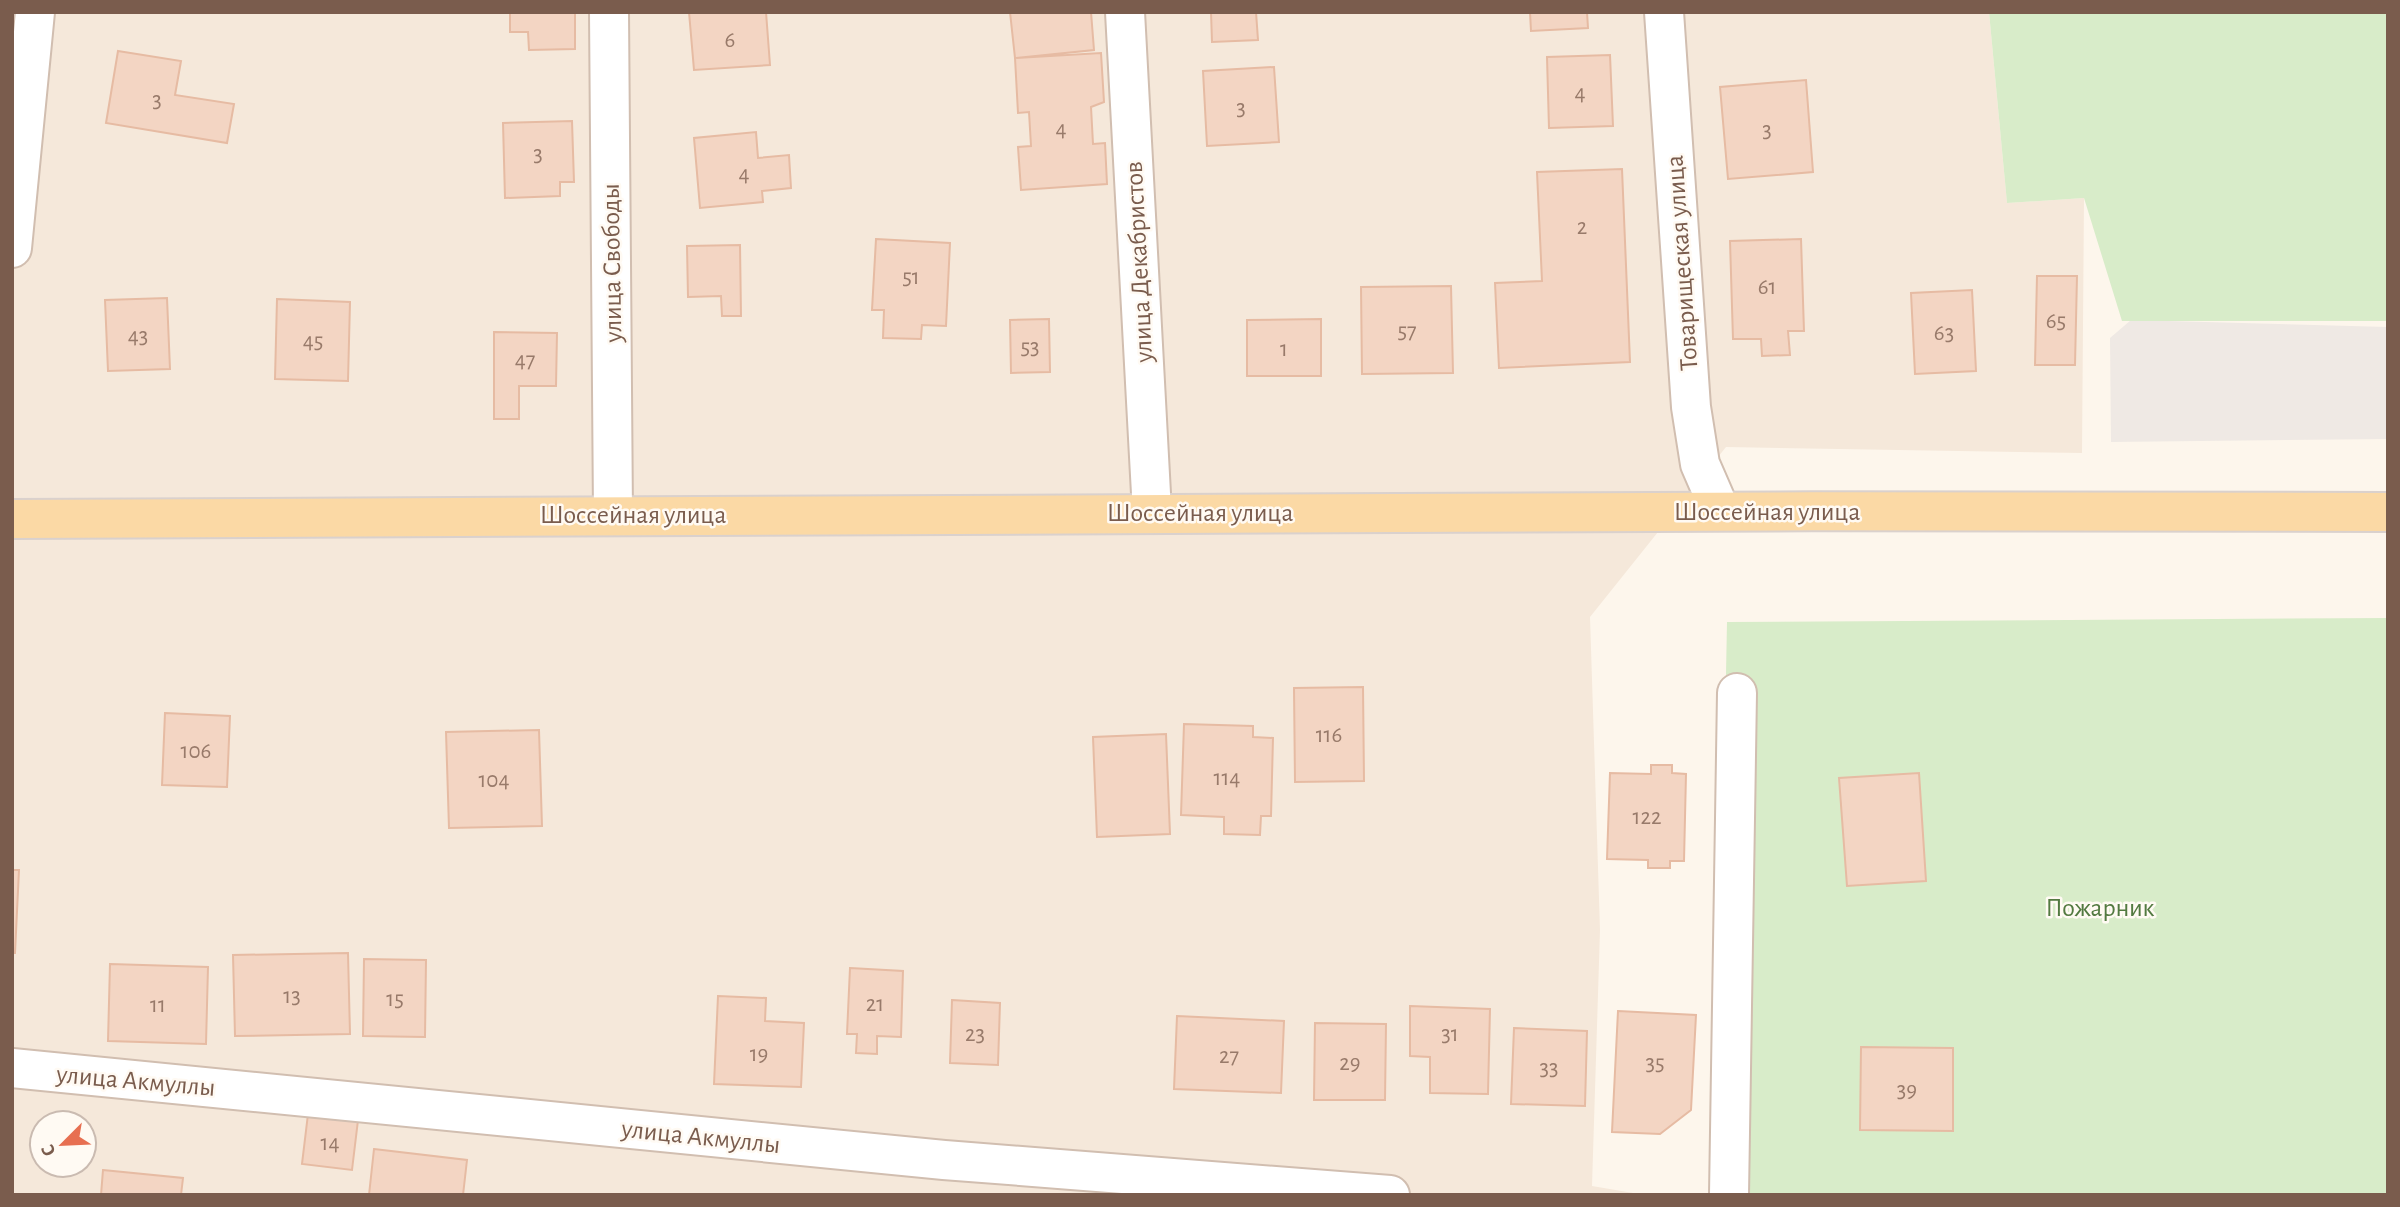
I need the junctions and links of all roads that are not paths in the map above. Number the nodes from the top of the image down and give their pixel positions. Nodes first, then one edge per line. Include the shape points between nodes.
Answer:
1 (35, 12) edge
2 (609, 12) edge
3 (1125, 12) edge
4 (1664, 12) edge
5 (12, 248) edge
6 (1720, 510) junction
7 (1152, 512) junction
8 (2388, 512) edge
9 (613, 513) junction
10 (12, 519) edge
11 (1737, 693) dead end
12 (12, 1068) edge
13 (1390, 1195) edge
14 (1729, 1195) edge

1 - 5 street
2 - 9 street, улица Свободы
3 - 7 street, улица Декабристов
4 - 6 street, Товарищеская улица via 1691,407 1700,464
6 - 7 main road, Шоссейная улица
6 - 8 main road, Шоссейная улица
7 - 9 main road, Шоссейная улица
9 - 10 main road, Шоссейная улица
11 - 14 street
12 - 13 street, улица Акмуллы via 944,1160

